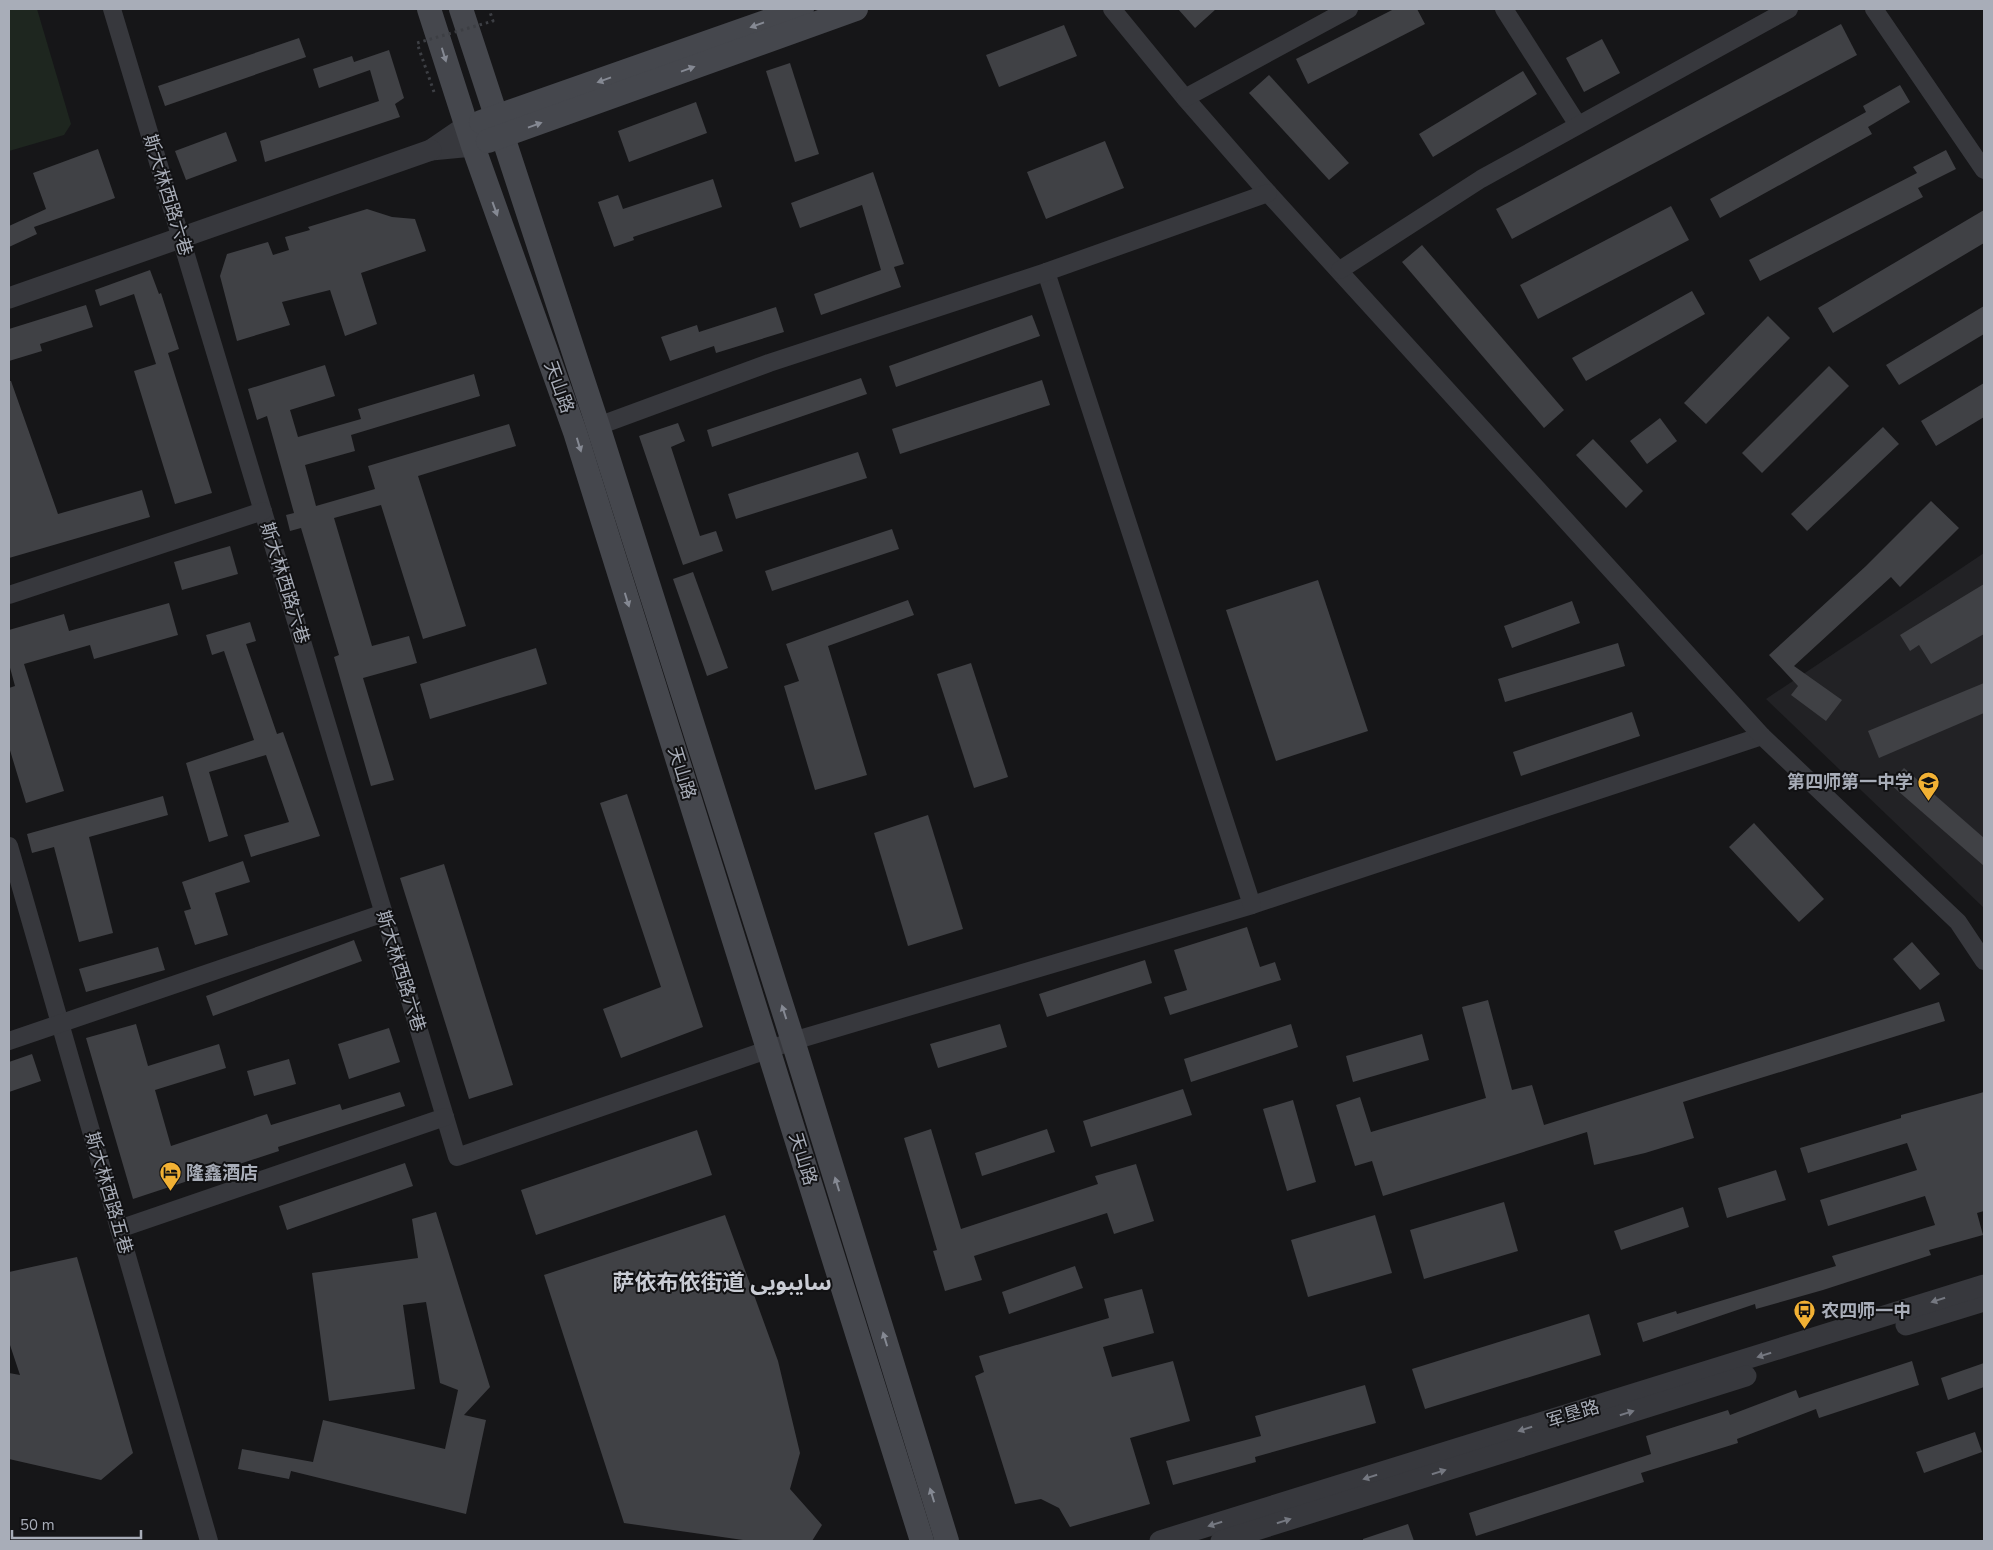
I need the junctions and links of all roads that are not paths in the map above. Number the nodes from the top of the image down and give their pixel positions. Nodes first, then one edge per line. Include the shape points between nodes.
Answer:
1 (112, 9) edge
2 (429, 9) edge
3 (461, 9) edge
4 (802, 9) edge
5 (856, 9) edge
6 (1112, 9) edge
7 (1349, 9) edge
8 (1504, 9) edge
9 (1788, 9) edge
10 (1874, 9) edge
11 (1185, 98) junction
12 (1578, 125) junction
13 (500, 127) junction
14 (469, 136) junction
15 (1984, 170) edge
16 (1268, 193) junction
17 (181, 238) junction
18 (1340, 270) junction
19 (1046, 272) junction
20 (9, 298) edge
21 (598, 426) junction
22 (263, 511) junction
23 (9, 595) edge
24 (1762, 736) junction
25 (9, 846) edge
26 (1252, 905) junction
27 (384, 913) junction
28 (1984, 961) edge
29 (60, 1023) junction
30 (9, 1041) edge
31 (793, 1041) junction
32 (769, 1050) junction
33 (446, 1117) junction
34 (119, 1229) junction
35 (1984, 1285) edge
36 (1984, 1301) edge
37 (209, 1541) edge
38 (922, 1541) edge
39 (947, 1541) edge
40 (1160, 1541) edge
41 (1221, 1541) edge

1 - 17 street, 斯大林西路六巷
2 -> 14 main road, 天山路
3 - 13 main road, 天山路
4 -> 13 main road
13 -> 5 main road
6 - 11 street
7 - 11 street
8 - 12 street
9 - 12 street
10 - 15 street
11 - 16 street
12 - 18 street via 1481,179
13 - 14 main road
13 - 21 main road, 天山路
14 - 17 street
14 -> 32 main road, 天山路 via 575,432
16 - 18 street
16 - 19 street
17 - 20 street
17 - 22 street, 斯大林西路六巷
18 - 24 street
19 - 21 street via 769,363
19 - 26 street
31 -> 21 main road, 天山路
22 - 23 street
22 - 27 street, 斯大林西路六巷
24 - 26 street
24 - 28 street via 1958,922
25 - 29 street, 斯大林西路五巷
26 - 31 street
27 - 29 street
27 - 33 street, 斯大林西路六巷
29 - 30 street
29 - 34 street, 斯大林西路五巷
31 - 32 street
39 -> 31 main road, 天山路
32 - 33 street, 斯大林西路六巷 via 458,1157
32 - 38 main road, 天山路
33 - 34 street
34 - 37 street, 斯大林西路五巷
35 -> 40 street, 军垦路
41 -> 36 street, 军垦路

